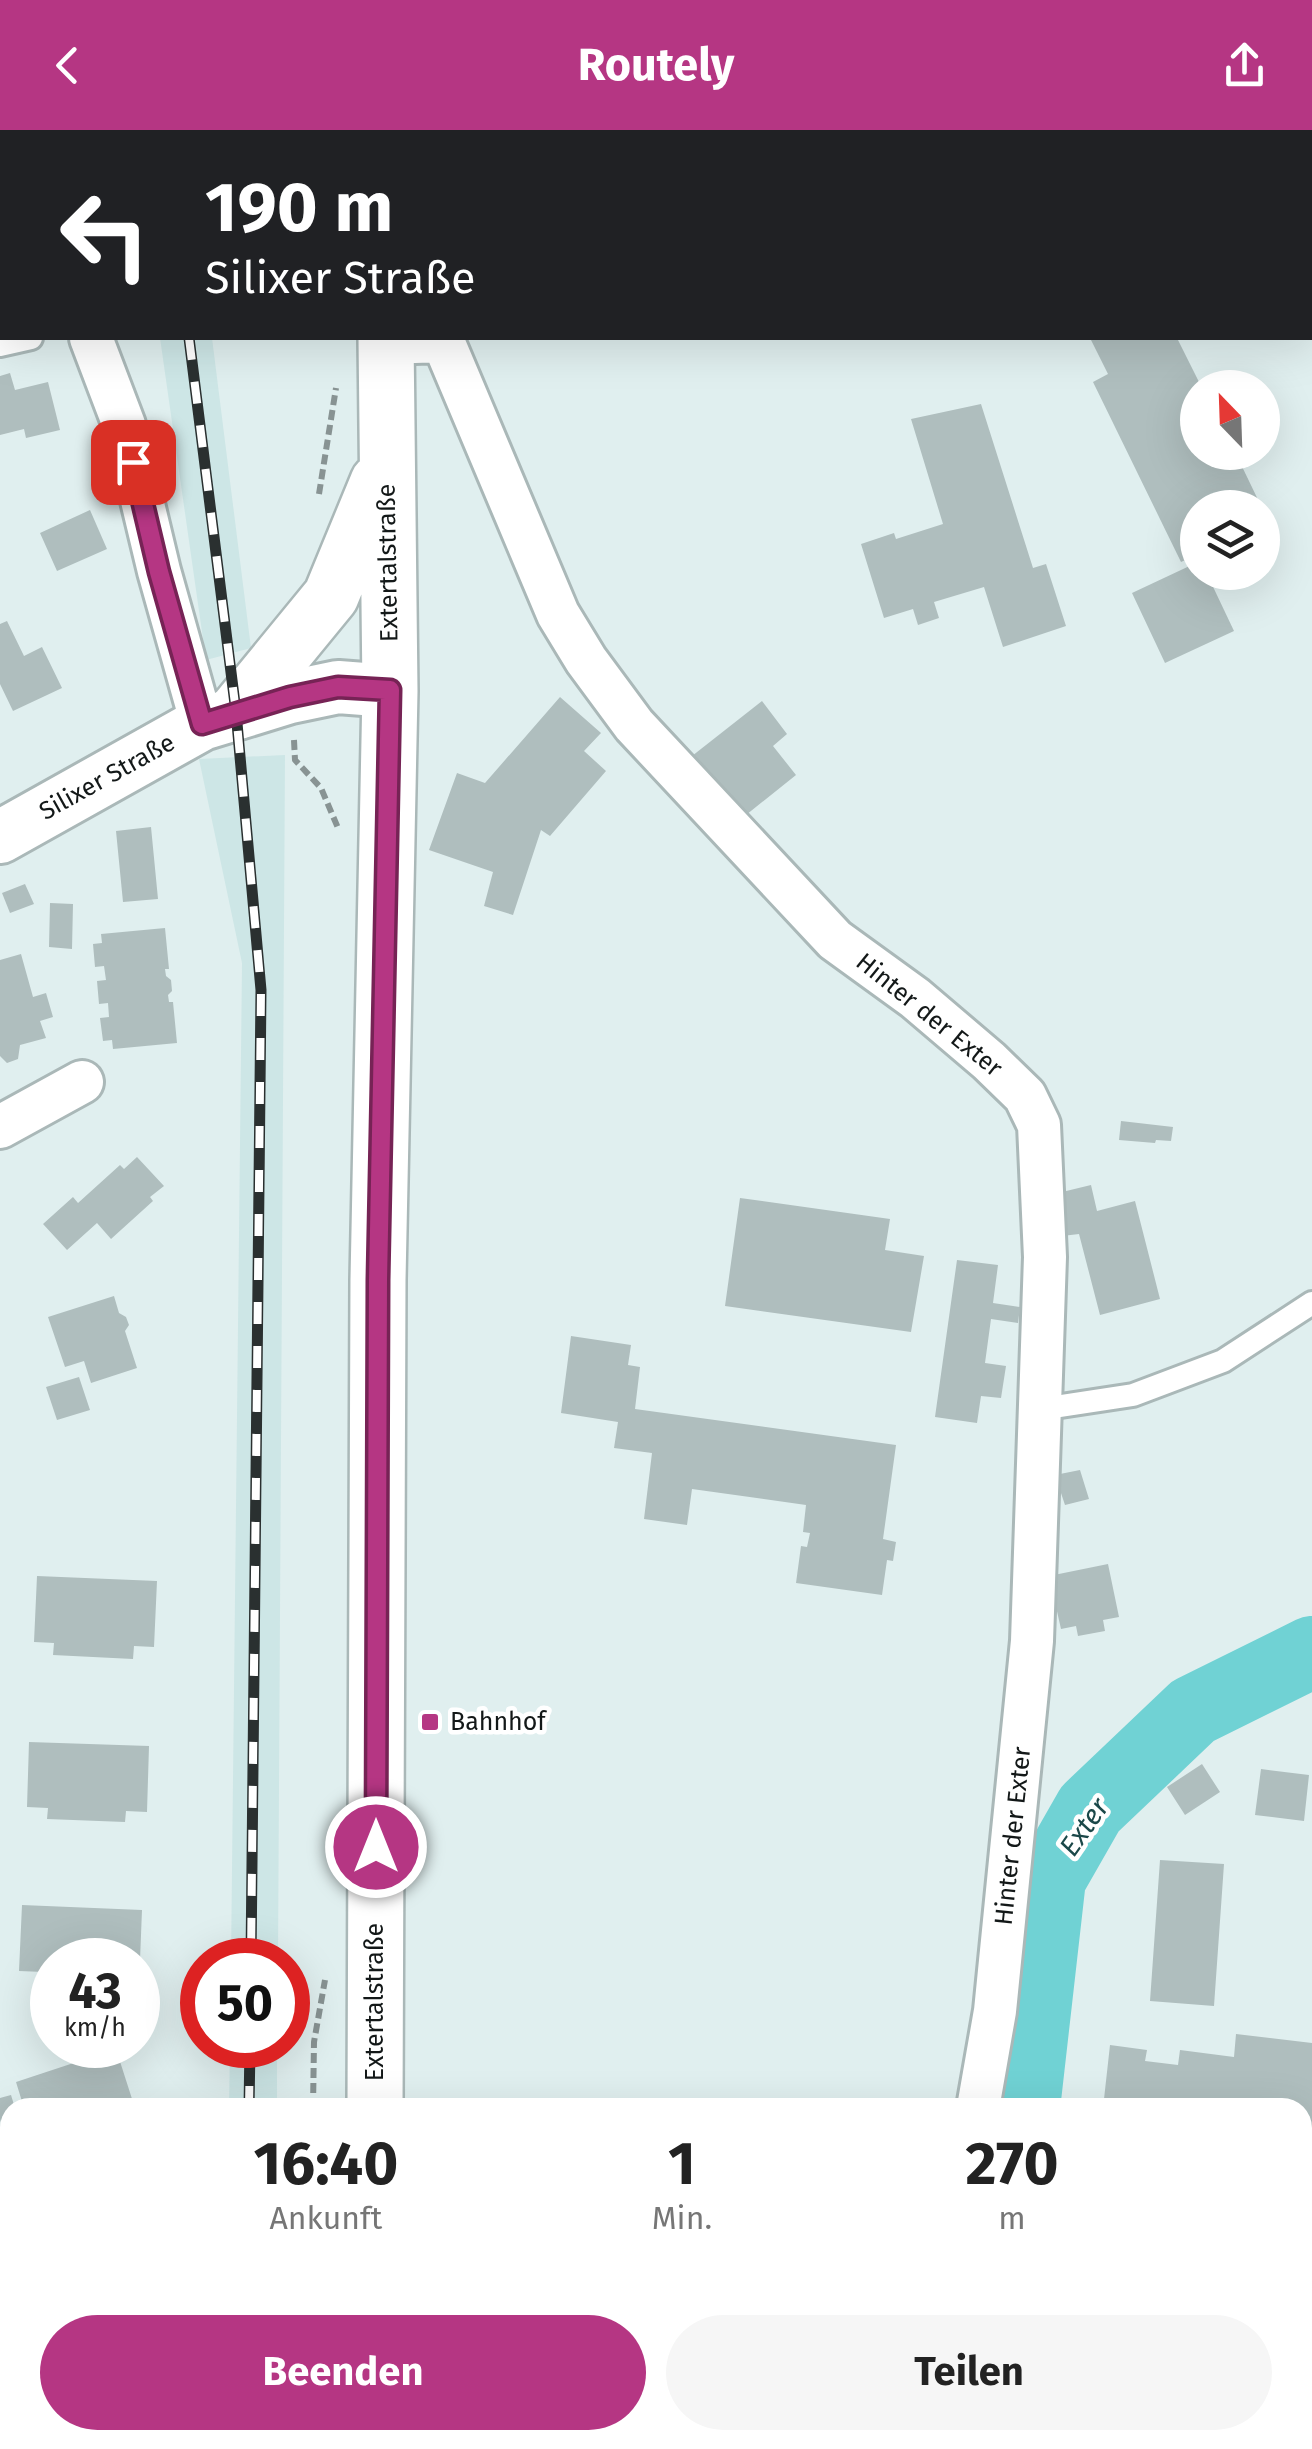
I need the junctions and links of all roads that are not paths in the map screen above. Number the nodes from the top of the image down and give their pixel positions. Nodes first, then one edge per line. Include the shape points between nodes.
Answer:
1 (92, 340) edge
2 (386, 340) edge
3 (387, 461) junction
4 (390, 690) junction
5 (219, 718) junction
6 (0, 837) edge
7 (82, 1082) dead end
8 (0, 1127) edge
9 (1312, 1303) edge
10 (1040, 1408) junction
11 (375, 2098) edge
12 (980, 2098) edge

1 - 5 street via 124,425 159,572
2 - 3 main road, Extertalstraße
2 - 10 street, Hinter der Exter via 444,341 558,614 634,724 834,940 914,998 1025,1096 1040,1144
3 - 4 main road, Extertalstraße
3 - 5 main road via 331,596
4 - 5 street, Silixer Straße via 338,687
4 - 11 main road, Extertalstraße via 378,1300
5 - 6 street, Silixer Straße
7 - 8 street
9 - 10 lane via 1223,1361 1133,1396
10 - 12 street, Hinter der Exter via 1032,1641 995,2011

